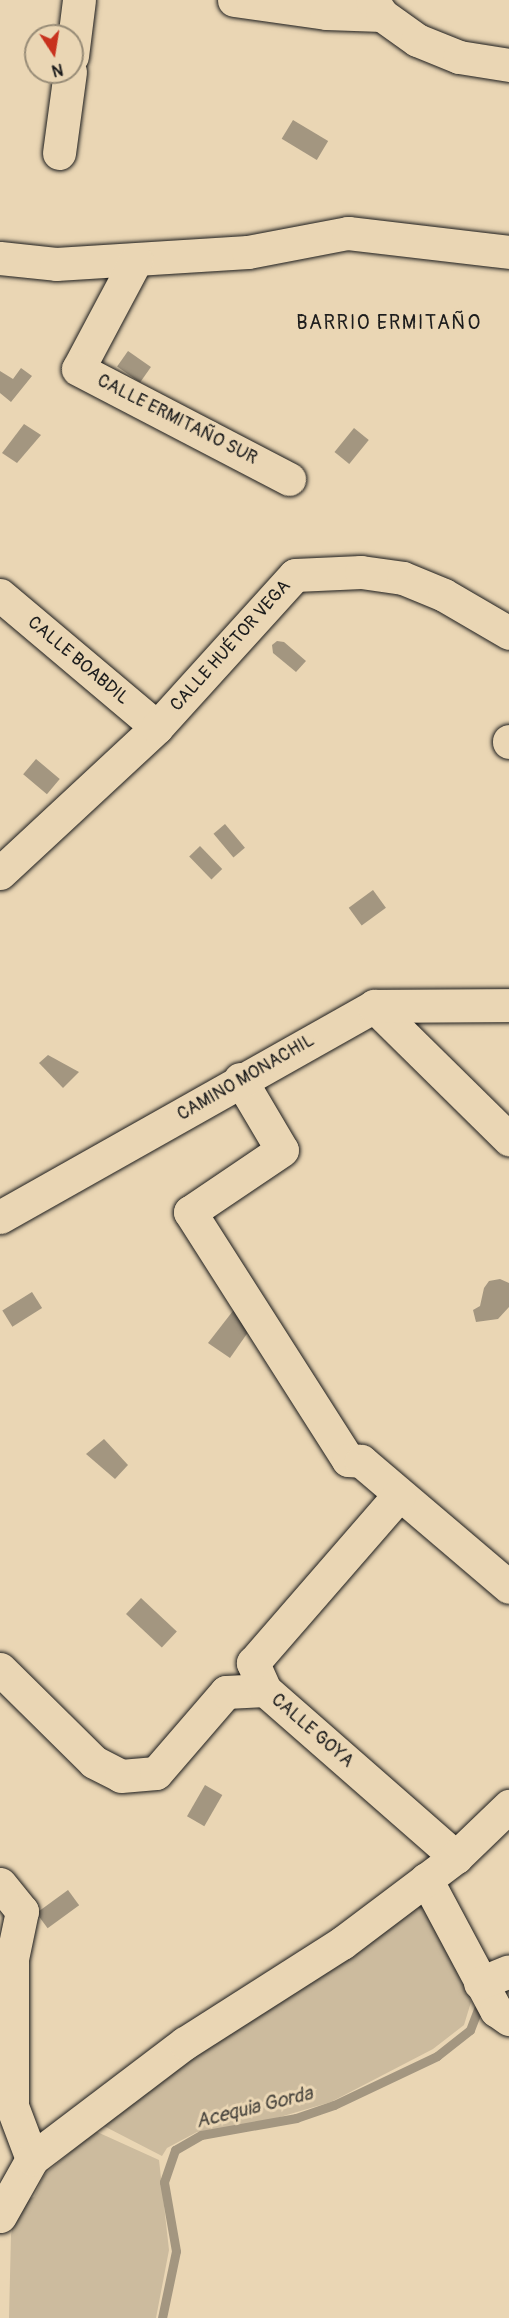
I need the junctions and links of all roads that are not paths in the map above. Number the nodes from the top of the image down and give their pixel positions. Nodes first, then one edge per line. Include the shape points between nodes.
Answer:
1 (79, 0) edge
2 (234, 0) edge
3 (377, 8) edge
4 (76, 24) edge
5 (509, 65) edge
6 (68, 84) edge
7 (59, 153) dead end
8 (509, 252) edge
9 (0, 258) edge
10 (136, 260) junction
11 (289, 479) dead end
12 (0, 595) edge
13 (509, 633) edge
14 (157, 727) junction
15 (2, 866) edge
16 (509, 1005) edge
17 (374, 1006) junction
18 (240, 1079) junction
19 (509, 1139) edge
20 (3, 1210) edge
21 (399, 1495) junction
22 (509, 1587) edge
23 (0, 1669) edge
24 (265, 1690) junction
25 (509, 1806) edge
26 (456, 1857) junction
27 (426, 1879) junction
28 (0, 1884) edge
29 (495, 1977) edge
30 (509, 2019) edge
31 (32, 2159) junction
32 (0, 2216) edge

1 - 4 street
2 - 3 street via 326,14
3 - 5 street via 417,40 459,57
6 - 7 street
8 - 10 street via 348,233 248,252
9 - 10 street via 56,264
10 - 11 street, CALLE ERMITAÑO SUR via 78,369
12 - 14 street, CALLE BOABDIL
13 - 14 street, CALLE HUÉTOR VEGA via 454,600 403,578 361,573 295,575
14 - 15 street, CALLE HUÉTOR VEGA
16 - 17 street, CAMINO MONACHIL
17 - 18 street, CAMINO MONACHIL
17 - 19 street
18 - 20 street, CAMINO MONACHIL
18 - 21 street via 282,1150 190,1212 348,1460 361,1461
21 - 22 street
21 - 24 street via 253,1663
23 - 24 street, CALLE GOYA via 94,1762 121,1776 156,1773 226,1692
24 - 26 street, CALLE GOYA
25 - 26 street
26 - 27 street
27 - 29 street
27 - 31 street via 342,1942 185,2043
28 - 31 street via 22,1911 12,1959 12,2106
29 - 30 street via 496,2010
31 - 32 street

